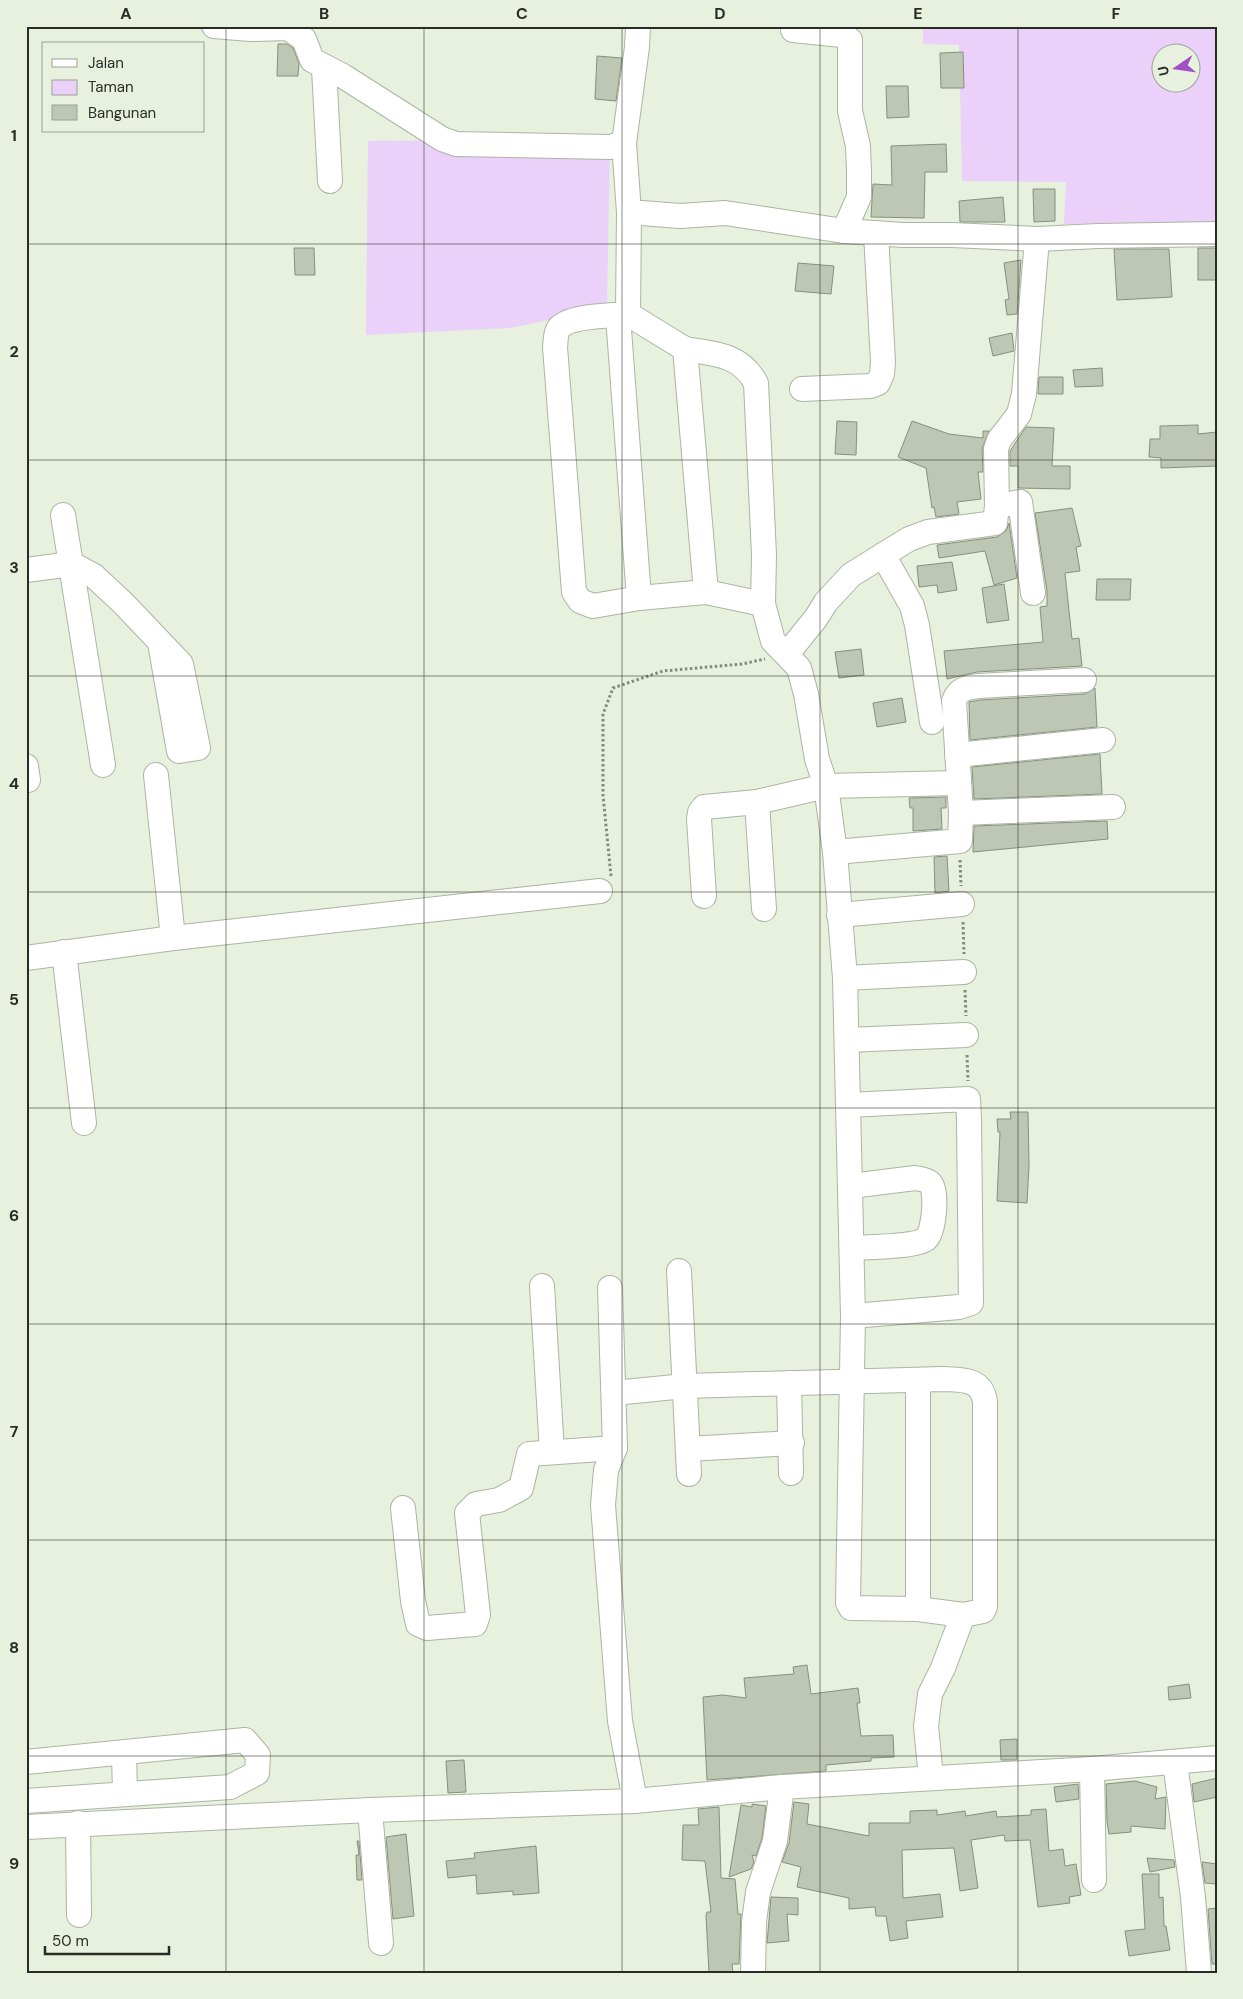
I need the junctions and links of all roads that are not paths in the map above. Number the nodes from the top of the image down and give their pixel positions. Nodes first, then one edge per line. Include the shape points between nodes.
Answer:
1 (214, 26) edge
2 (638, 26) edge
3 (794, 30) dead end
4 (307, 33) edge
5 (324, 68) junction
6 (624, 143) junction
7 (330, 181) dead end
8 (629, 212) junction
9 (844, 231) junction
10 (876, 233) junction
11 (1217, 234) edge
12 (1037, 239) junction
13 (623, 315) junction
14 (685, 349) junction
15 (802, 388) dead end
16 (997, 506) junction
17 (63, 515) dead end
18 (883, 555) junction
19 (72, 564) junction
20 (26, 570) edge
21 (706, 592) junction
22 (1033, 593) dead end
23 (639, 598) junction
24 (763, 604) junction
25 (160, 643) dead end
26 (787, 654) junction
27 (1084, 680) dead end
28 (932, 722) dead end
29 (1103, 740) dead end
30 (957, 755) junction
31 (103, 765) dead end
32 (156, 775) dead end
33 (958, 783) junction
34 (826, 786) junction
35 (757, 802) junction
36 (1113, 807) dead end
37 (961, 813) junction
38 (835, 852) junction
39 (600, 891) road end
40 (704, 896) dead end
41 (962, 904) dead end
42 (764, 910) dead end
43 (840, 915) junction
44 (173, 938) junction
45 (64, 952) junction
46 (26, 958) edge
47 (964, 972) dead end
48 (845, 978) junction
49 (966, 1035) dead end
50 (847, 1040) junction
51 (849, 1105) junction
52 (84, 1123) dead end
53 (850, 1186) junction
54 (852, 1248) junction
55 (679, 1270) dead end
56 (542, 1286) dead end
57 (610, 1288) dead end
58 (853, 1316) junction
59 (918, 1380) junction
60 (851, 1381) junction
61 (789, 1383) junction
62 (685, 1386) junction
63 (614, 1392) junction
64 (792, 1444) junction
65 (615, 1448) junction
66 (688, 1449) junction
67 (552, 1452) junction
68 (792, 1473) dead end
69 (689, 1474) dead end
70 (403, 1508) dead end
71 (918, 1609) junction
72 (963, 1615) junction
73 (124, 1753) junction
74 (1217, 1758) edge
75 (26, 1762) edge
76 (1175, 1762) junction
77 (1092, 1769) junction
78 (931, 1778) junction
79 (782, 1787) junction
80 (125, 1794) junction
81 (26, 1801) edge
82 (636, 1801) junction
83 (370, 1810) junction
84 (78, 1823) junction
85 (26, 1827) edge
86 (1094, 1880) dead end
87 (79, 1915) dead end
88 (381, 1943) dead end
89 (753, 1973) edge
90 (1199, 1973) edge

1 - 4 street via 282,27
2 - 6 street
3 - 9 street via 842,35 850,40 850,111 860,172 859,197
4 - 5 street via 312,60
5 - 6 street via 343,76 442,139 456,144 610,147
5 - 7 street
6 - 8 street
8 - 9 street via 680,216 725,213
8 - 13 street
9 - 10 street
10 - 12 street
10 - 15 street via 882,353 882,374 878,383
11 - 12 street
12 - 16 street via 1024,394 1019,414 996,449
13 - 14 street
13 - 23 street
13 - 23 street via 597,316 567,323 556,335 555,347 572,582 576,598 593,606
14 - 21 street
14 - 24 street via 729,358 744,366 756,384 764,555
16 - 18 street via 995,523 928,532
16 - 22 street via 1020,502
17 - 19 street
18 - 26 street via 851,575
18 - 28 street via 912,606
19 - 20 street
19 - 25 street via 94,576
19 - 31 street
21 - 23 street
21 - 24 street
24 - 26 street via 773,641
26 - 34 street via 798,668 806,694 817,759
27 - 30 street via 978,686 957,693 954,701
29 - 30 street
30 - 33 street
32 - 44 street
33 - 34 street
33 - 37 street
34 - 35 street
34 - 38 street
35 - 40 street via 701,810
35 - 42 street
36 - 37 street
37 - 38 street via 960,841
38 - 43 street
39 - 44 street
41 - 43 street
43 - 48 street
44 - 45 street
45 - 46 street
45 - 52 street
47 - 48 street
48 - 50 street
49 - 50 street
50 - 51 street
51 - 53 street
51 - 58 street via 968,1099 969,1119 971,1303 959,1307
53 - 54 street
53 - 54 street via 924,1179 933,1192 934,1216 930,1234 916,1243
54 - 58 street
55 - 62 street
56 - 67 street
57 - 63 street
58 - 60 street
59 - 60 street
59 - 71 street
59 - 72 street via 967,1380 982,1390 984,1397 986,1607 983,1611
60 - 61 street
60 - 71 street via 848,1606 856,1609
61 - 62 street
61 - 64 street
62 - 63 street
62 - 66 street
63 - 65 street
64 - 66 street
64 - 68 street
65 - 67 street
65 - 82 street via 606,1470 604,1505 620,1721
66 - 69 street
67 - 70 street via 529,1454 520,1488 499,1500 476,1504 467,1513 478,1615 475,1624 427,1628 418,1624
71 - 72 street
72 - 78 street via 930,1694 926,1726
73 - 75 street
73 - 80 street
73 - 80 street via 245,1740 258,1755 256,1773 230,1787
74 - 76 street
76 - 77 street
76 - 90 street via 1193,1897
77 - 78 street
77 - 86 street
78 - 79 street
79 - 82 street
79 - 89 street via 774,1842 758,1892
80 - 81 street
82 - 83 street
83 - 84 street
83 - 88 street
84 - 85 street
84 - 87 street

